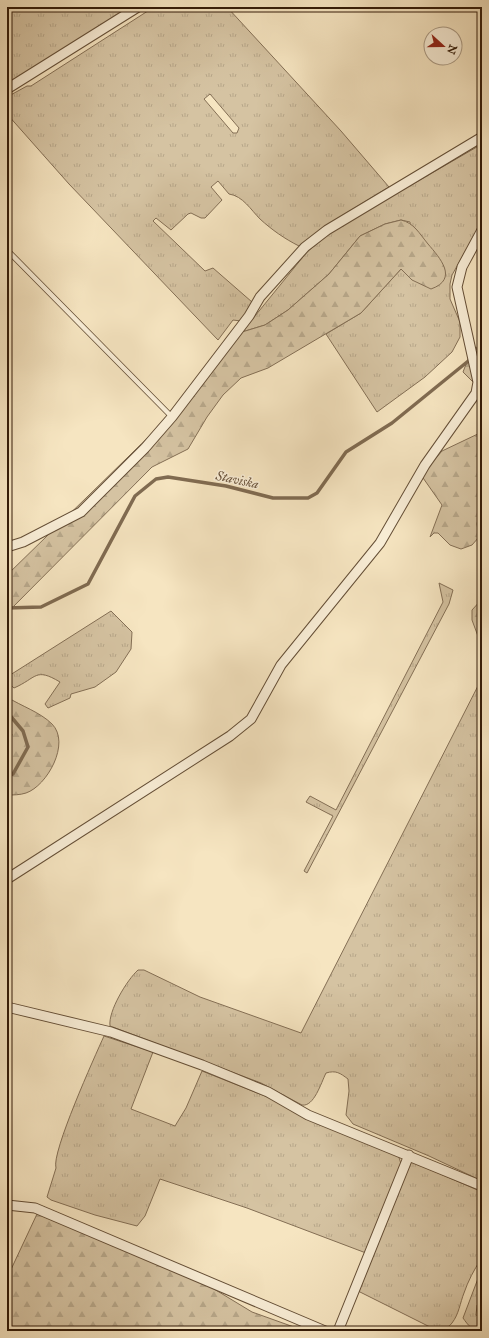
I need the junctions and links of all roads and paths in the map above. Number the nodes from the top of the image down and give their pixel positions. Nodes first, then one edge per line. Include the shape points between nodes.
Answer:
1 (138, 7) edge
2 (7, 90) edge
3 (482, 137) edge
4 (482, 230) edge
5 (7, 250) edge
6 (473, 400) junction
7 (482, 404) edge
8 (172, 417) junction
9 (7, 547) edge
10 (7, 879) edge
11 (7, 1007) edge
12 (409, 1155) junction
13 (482, 1186) edge
14 (7, 1205) edge
15 (325, 1331) edge
16 (338, 1331) edge

1 - 2 street
3 - 8 street via 327,230 305,247 260,297 249,316
4 - 6 street via 462,267 457,287 478,382
5 - 8 lane
6 - 7 street
6 - 10 street via 424,465 380,543 281,665 251,719 230,736
8 - 9 street via 81,512 23,542
11 - 12 street via 111,1032 202,1065 268,1092 308,1115
12 - 13 street
12 - 16 street
14 - 15 street via 35,1208

